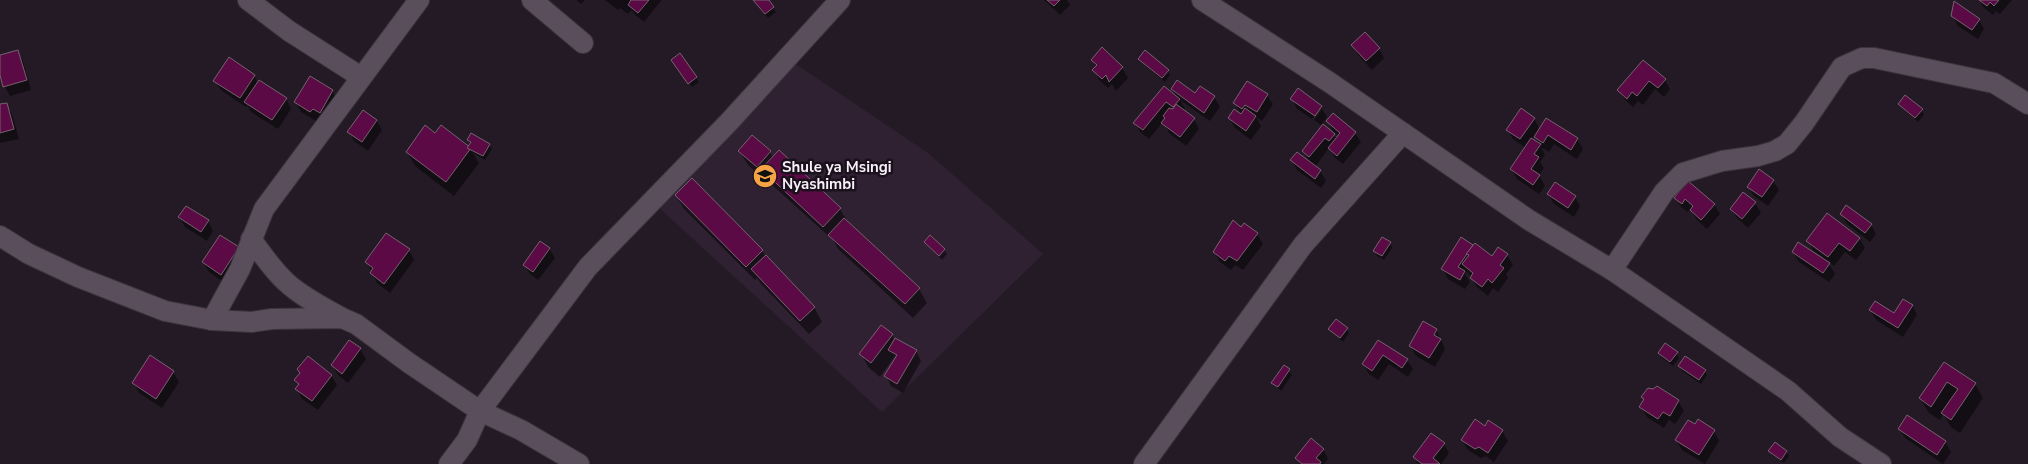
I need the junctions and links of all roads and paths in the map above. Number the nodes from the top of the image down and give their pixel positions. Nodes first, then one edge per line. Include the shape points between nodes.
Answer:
1 (248, 0) edge
2 (419, 0) edge
3 (532, 0) edge
4 (840, 0) edge
5 (1202, 0) edge
6 (583, 43) dead end
7 (361, 77) junction
8 (2028, 104) edge
9 (1403, 133) junction
10 (0, 236) edge
11 (251, 239) junction
12 (1612, 270) junction
13 (342, 318) junction
14 (212, 320) junction
15 (480, 411) junction
16 (449, 464) edge
17 (579, 464) edge
18 (1144, 464) edge
19 (1881, 464) edge

1 - 7 street via 289,31
2 - 7 street
3 - 6 street
4 - 15 street via 723,128 588,267
5 - 9 street
7 - 11 street via 264,209
8 - 12 street via 1994,83 1874,58 1853,61 1842,67 1787,144 1758,156 1722,161 1683,173 1664,192
9 - 12 street via 1530,220
9 - 18 street via 1303,245
10 - 14 street via 30,254 124,296 165,311
11 - 13 street via 288,284
11 - 14 street via 240,269
12 - 19 street via 1788,391 1840,437
13 - 14 street via 252,322
13 - 15 street via 356,324
15 - 16 street via 466,440
15 - 17 street via 521,430

